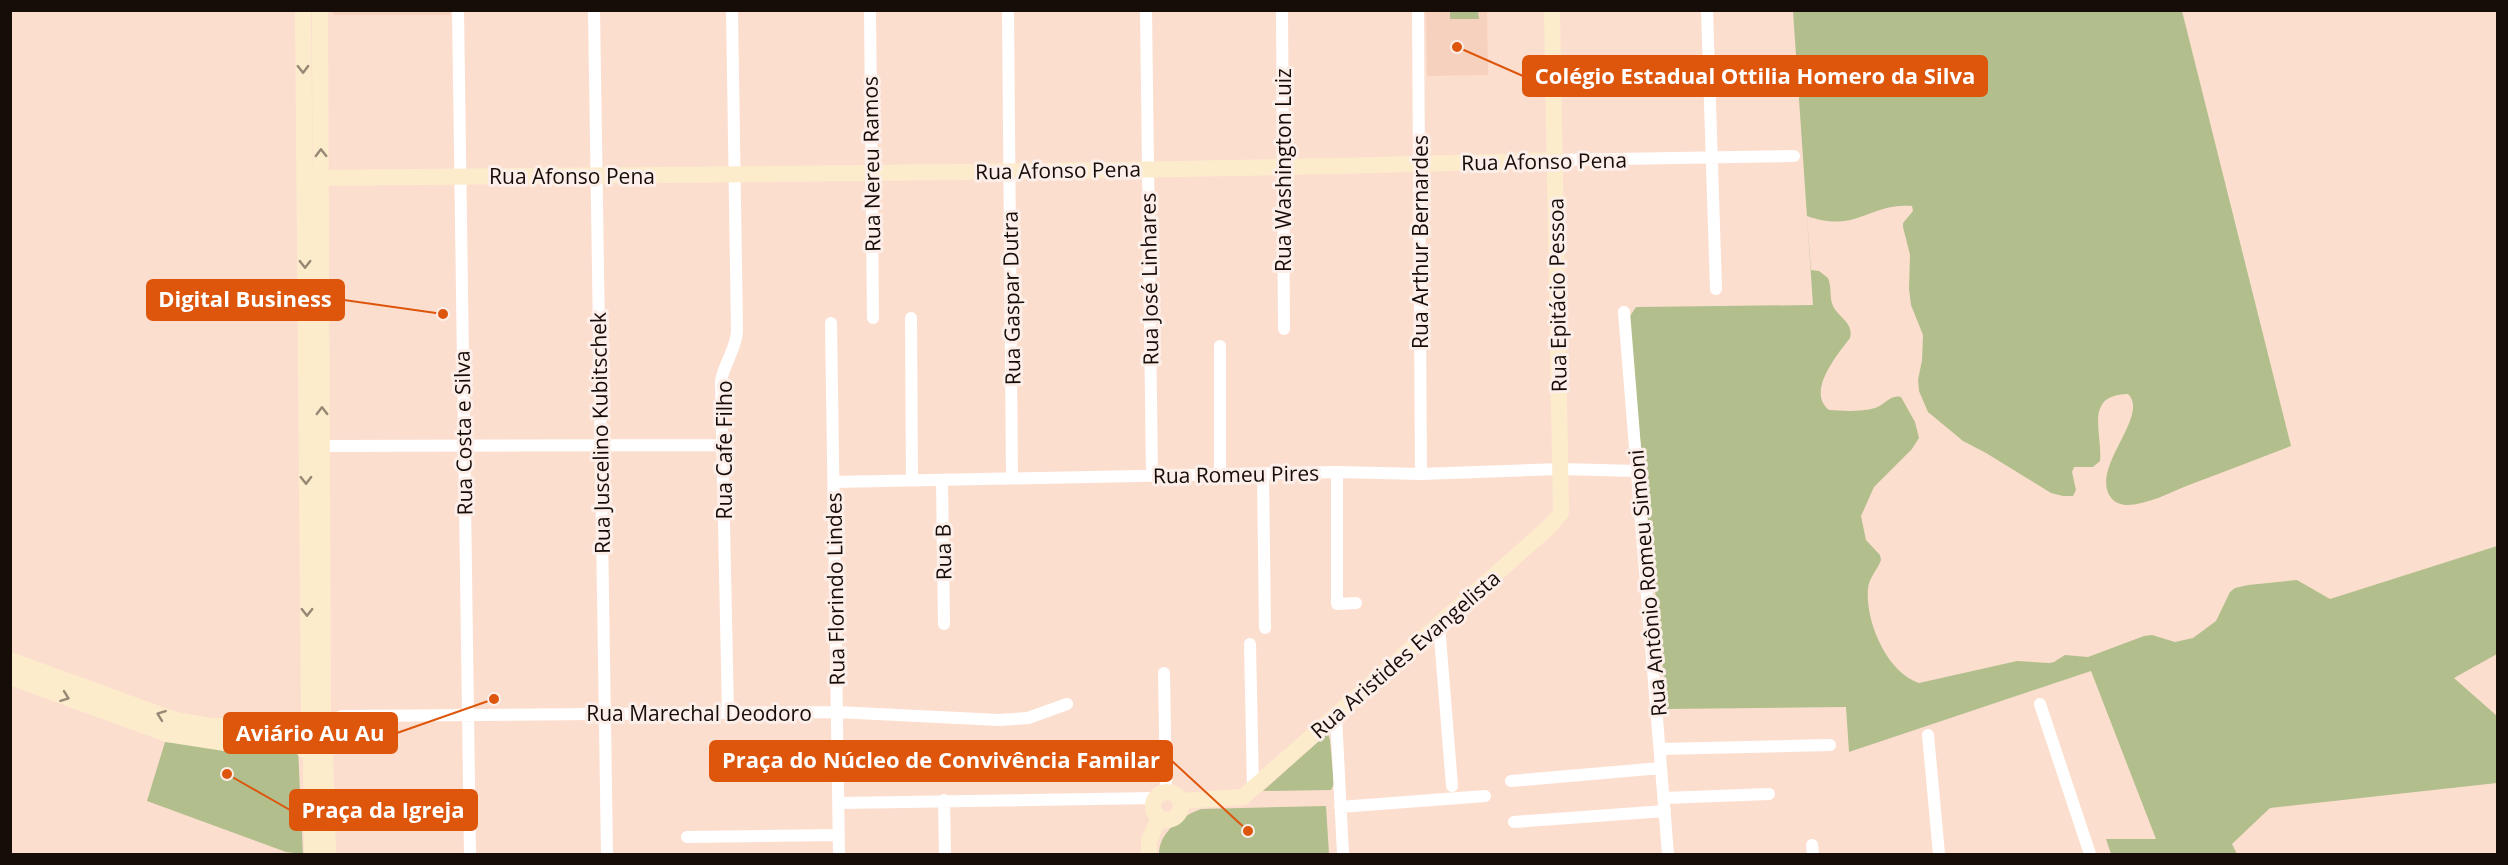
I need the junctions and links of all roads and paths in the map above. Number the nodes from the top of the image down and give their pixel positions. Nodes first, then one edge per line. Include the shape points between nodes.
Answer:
1 (303, 10) edge
2 (320, 10) edge
3 (458, 10) edge
4 (594, 10) edge
5 (732, 10) edge
6 (870, 10) edge
7 (1008, 10) edge
8 (1146, 10) edge
9 (1282, 10) edge
10 (1418, 10) edge
11 (1552, 10) edge
12 (1707, 10) edge
13 (1794, 156) dead end
14 (1712, 158) junction
15 (1555, 160) junction
16 (1419, 164) junction
17 (1284, 167) junction
18 (1147, 169) junction
19 (1010, 171) junction
20 (872, 173) junction
21 (735, 175) junction
22 (596, 176) junction
23 (459, 177) junction
24 (313, 178) junction
25 (1716, 289) dead end
26 (1624, 312) dead end
27 (873, 318) dead end
28 (911, 318) dead end
29 (831, 323) dead end
30 (1284, 328) dead end
31 (1220, 346) dead end
32 (723, 445) junction
33 (314, 446) junction
34 (600, 446) junction
35 (464, 447) junction
36 (1561, 469) junction
37 (1638, 471) junction
38 (1337, 472) junction
39 (1263, 473) junction
40 (1220, 474) junction
41 (1421, 474) junction
42 (1152, 476) junction
43 (1012, 478) junction
44 (912, 480) junction
45 (942, 480) junction
46 (834, 482) junction
47 (1562, 507) joint
48 (1356, 603) dead end
49 (944, 624) dead end
50 (1439, 625) junction
51 (1264, 628) dead end
52 (1250, 644) dead end
53 (10, 660) edge
54 (1164, 673) dead end
55 (10, 677) edge
56 (102, 702) junction
57 (1067, 704) dead end
58 (2040, 704) dead end
59 (837, 712) junction
60 (728, 713) junction
61 (468, 714) junction
62 (605, 714) junction
63 (1335, 716) junction
64 (316, 720) junction
65 (189, 730) junction
66 (1928, 735) dead end
67 (1830, 745) dead end
68 (1660, 749) junction
69 (312, 750) junction
70 (1661, 768) junction
71 (1511, 781) dead end
72 (1452, 786) dead end
73 (1248, 792) junction
74 (1769, 794) dead end
75 (1485, 796) dead end
76 (1167, 797) junction
77 (1664, 798) junction
78 (944, 800) junction
79 (839, 803) junction
80 (1340, 807) junction
81 (1665, 811) junction
82 (1159, 818) junction
83 (1514, 822) dead end
84 (839, 835) junction
85 (687, 837) dead end
86 (312, 855) edge
87 (328, 855) edge
88 (470, 855) edge
89 (607, 855) edge
90 (839, 855) edge
91 (945, 855) edge
92 (1149, 855) edge
93 (1343, 855) edge
94 (1668, 855) edge
95 (1939, 855) edge
96 (2090, 855) edge

1 -> 24 street
24 -> 2 street
3 - 23 street, Rua Costa e Silva
4 - 22 street, Rua Juscelino Kubitschek
5 - 21 street, Rua Cafe Filho
6 - 20 street, Rua Nereu Ramos
7 - 19 street, Rua Gaspar Dutra
8 - 18 street, Rua José Linhares
9 - 17 street, Rua Washington Luiz
10 - 16 street, Rua Arthur Bernardes
11 - 15 street, Rua Epitácio Pessoa
12 - 14 street
13 - 14 street, Rua Afonso Pena
14 - 15 street, Rua Afonso Pena
14 - 25 street
15 - 16 street, Rua Afonso Pena
15 - 36 street, Rua Epitácio Pessoa
16 - 17 street, Rua Afonso Pena
16 - 41 street, Rua Arthur Bernardes
17 - 18 street, Rua Afonso Pena
17 - 30 street, Rua Washington Luiz
18 - 19 street, Rua Afonso Pena
18 - 42 street, Rua José Linhares
19 - 20 street, Rua Afonso Pena
19 - 43 street, Rua Gaspar Dutra
20 - 21 street, Rua Afonso Pena
20 - 27 street, Rua Nereu Ramos
21 - 22 street, Rua Afonso Pena
21 - 32 street, Rua Cafe Filho via 737,331 721,381
22 - 23 street, Rua Afonso Pena
22 - 34 street, Rua Juscelino Kubitschek
23 - 24 street, Rua Afonso Pena
23 - 35 street, Rua Costa e Silva
24 - 33 street
26 - 37 street, Rua Antônio Romeu Simoni
28 - 44 street
29 - 46 street, Rua Florindo Lindes
31 - 40 street
32 - 34 street
32 - 60 street, Rua Cafe Filho
33 - 35 street
33 - 64 street
34 - 35 street
34 - 62 street, Rua Juscelino Kubitschek
35 - 61 street, Rua Costa e Silva
36 - 37 street, Rua Romeu Pires
36 - 41 street, Rua Romeu Pires
36 - 47 street, Rua Epitácio Pessoa
37 - 68 street, Rua Antônio Romeu Simoni
38 - 39 street, Rua Romeu Pires
38 - 41 street, Rua Romeu Pires
38 - 48 street via 1338,604
39 - 40 street, Rua Romeu Pires
39 - 51 street
40 - 42 street, Rua Romeu Pires
42 - 43 street, Rua Romeu Pires
43 - 45 street, Rua Romeu Pires
44 - 45 street, Rua Romeu Pires
44 - 46 street, Rua Romeu Pires
45 - 49 street, Rua B
46 - 59 street, Rua Florindo Lindes
47 - 50 street, Rua Aristides Evangelista via 1548,528
50 - 63 street, Rua Aristides Evangelista
50 - 72 street
52 - 73 street
53 - 56 street
54 - 76 street
55 -> 56 street
56 - 65 street via 175,720
57 - 59 street, Rua Marechal Deodoro via 1028,718 999,720
58 - 96 street
59 - 60 street, Rua Marechal Deodoro
59 - 79 street, Rua Florindo Lindes
60 - 62 street, Rua Marechal Deodoro
61 - 62 street, Rua Marechal Deodoro
61 - 64 street, Rua Marechal Deodoro
61 - 88 street, Rua Costa e Silva
62 - 89 street, Rua Juscelino Kubitschek
63 - 73 street, Rua Aristides Evangelista
63 - 80 street
64 - 65 street
64 - 69 street via 297,730
64 - 69 street via 334,728 335,737 332,746
65 - 69 street via 225,743
66 - 95 street
67 - 68 street
68 - 70 street, Rua Antônio Romeu Simoni
69 - 86 street
69 - 87 street
70 - 71 street
70 - 77 street, Rua Antônio Romeu Simoni
73 - 76 street
74 - 77 street
75 - 80 street
76 - 78 street
76 - 82 street via 1153,811
76 - 82 street via 1181,810 1176,817
77 - 81 street, Rua Antônio Romeu Simoni
78 - 79 street
78 - 91 street
79 - 84 street, Rua Florindo Lindes
80 - 93 street
81 - 83 street
81 - 94 street, Rua Antônio Romeu Simoni
82 - 92 street via 1149,841
84 - 85 street
84 - 90 street, Rua Florindo Lindes

